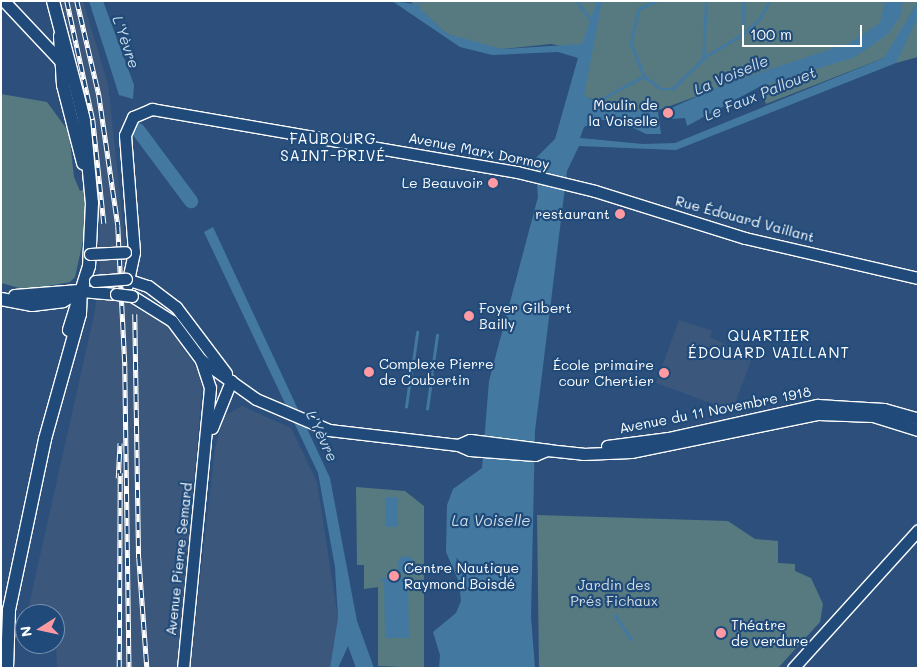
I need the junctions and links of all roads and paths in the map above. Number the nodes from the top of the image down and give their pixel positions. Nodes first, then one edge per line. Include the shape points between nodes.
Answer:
1 (4, 1) edge
2 (53, 1) edge
3 (60, 26) junction
4 (47, 49) junction
5 (60, 61) junction
6 (63, 85) junction
7 (88, 155) junction
8 (566, 184) joint
9 (91, 194) junction
10 (130, 252) junction
11 (90, 254) junction
12 (918, 278) edge
13 (128, 281) junction
14 (1, 292) edge
15 (87, 292) junction
16 (116, 294) junction
17 (1, 299) edge
18 (201, 360) junction
19 (231, 381) junction
20 (210, 388) junction
21 (918, 419) edge
22 (918, 430) edge
23 (547, 450) junction
24 (205, 454) junction
25 (918, 530) edge
26 (7, 668) edge
27 (183, 668) edge
28 (792, 668) edge

1 - 4 main road
2 - 3 main road
3 - 5 main road
3 - 7 main road via 77,83
4 - 5 main road
4 - 6 main road
5 - 6 main road
5 - 7 main road via 72,81
6 - 9 main road
7 - 9 main road
8 - 10 main road, Avenue Marx Dormoy via 152,109 133,117 126,128
8 - 12 main road, Rue Édouard Vaillant via 745,238
9 - 11 main road
10 - 11 main road, bridge
10 - 13 main road
11 - 15 main road
13 - 15 main road, bridge via 95,281
13 - 16 main road
13 - 19 main road via 176,307
14 - 15 main road via 19,297
15 - 16 main road, Avenue Pierre Semard
15 - 17 main road via 63,301 32,305
15 - 26 main road via 64,362 9,610
16 - 18 main road, Avenue Pierre Semard, bridge via 132,296 172,321
18 - 19 main road, Avenue du 11 Novembre 1918
18 - 20 main road, Avenue Pierre Semard
19 - 20 main road
19 - 23 main road, Avenue du 11 Novembre 1918 via 286,414 329,430 458,444 470,450
19 - 24 main road, Avenue Pierre Semard via 217,408
20 - 24 main road, Avenue Pierre Semard
21 - 23 main road, Avenue du 11 Novembre 1918 via 874,408 818,405 660,439
22 - 23 main road, Avenue du 11 Novembre 1918 via 873,416 818,414 654,449 584,454
24 - 27 main road, Avenue Pierre Semard
25 - 28 main road

